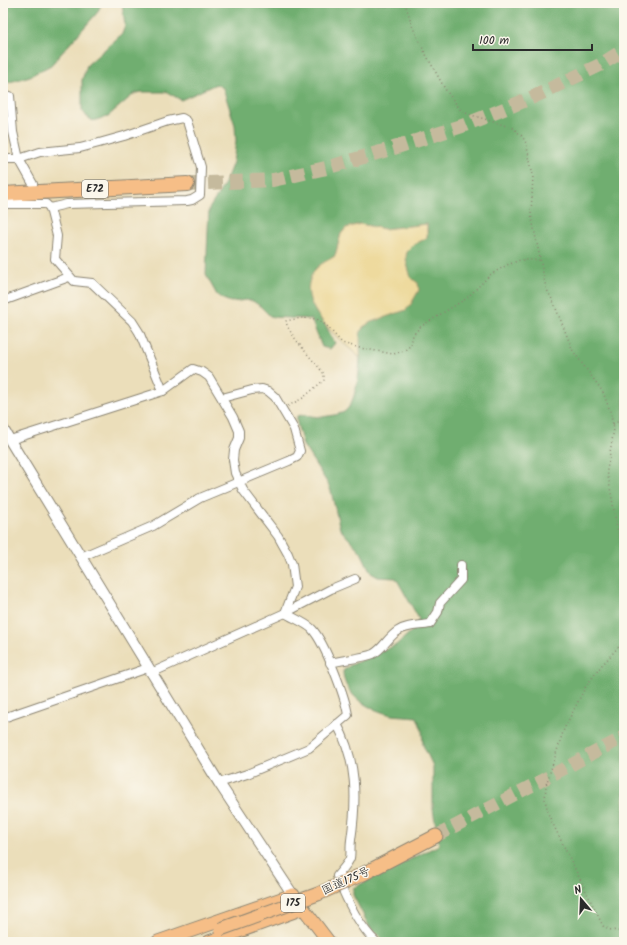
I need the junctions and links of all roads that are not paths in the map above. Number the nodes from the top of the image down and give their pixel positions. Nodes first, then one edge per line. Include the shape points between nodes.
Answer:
1 (10, 96) dead end
2 (3, 159) edge
3 (19, 159) junction
4 (33, 184) dead end
5 (187, 184) tunnel mouth
6 (3, 194) edge
7 (3, 204) edge
8 (50, 208) junction
9 (69, 277) junction
10 (3, 301) edge
11 (163, 391) junction
12 (222, 398) junction
13 (3, 429) edge
14 (10, 440) junction
15 (239, 481) junction
16 (80, 557) junction
17 (461, 565) dead end
18 (355, 579) dead end
19 (285, 613) junction
20 (330, 663) junction
21 (149, 671) junction
22 (3, 718) edge
23 (337, 724) junction
24 (219, 783) junction
25 (436, 836) tunnel mouth
26 (294, 895) junction
27 (303, 908) junction
28 (158, 942) edge
29 (184, 942) edge
30 (209, 942) edge
31 (329, 942) edge
32 (376, 942) edge

1 - 3 street via 13,132
2 - 3 street
3 - 4 street
3 - 8 street via 40,152 80,148 168,121 182,118 187,121 201,167 200,195 187,201 67,204
5 - 6 highway, E72
7 - 8 street via 46,204
8 - 9 street via 57,236 55,259
9 - 10 street
9 - 11 street via 74,281 92,283 132,321
11 - 12 street via 193,369 209,377
11 - 14 street
12 - 15 street via 239,431 233,460
12 - 15 street via 252,390 268,391 275,397 298,440 300,451 297,457
13 - 14 street
14 - 16 street
15 - 16 street via 200,498 153,526
15 - 19 street via 278,536 292,564 295,588
16 - 21 street
17 - 20 street via 461,580 440,603 438,612 430,624 405,627 397,631 373,654
18 - 19 street
19 - 20 street via 312,629
19 - 21 street
20 - 23 street via 348,715
21 - 22 street
21 - 24 street
23 - 24 street via 309,748
23 - 32 street via 351,760 355,794 350,859 337,876 361,923
24 - 26 street
25 - 29 highway, 国道175号 / 175, bridge via 318,894
26 - 27 main road
26 - 28 highway, 175
27 - 30 highway, 175
27 - 31 main road

